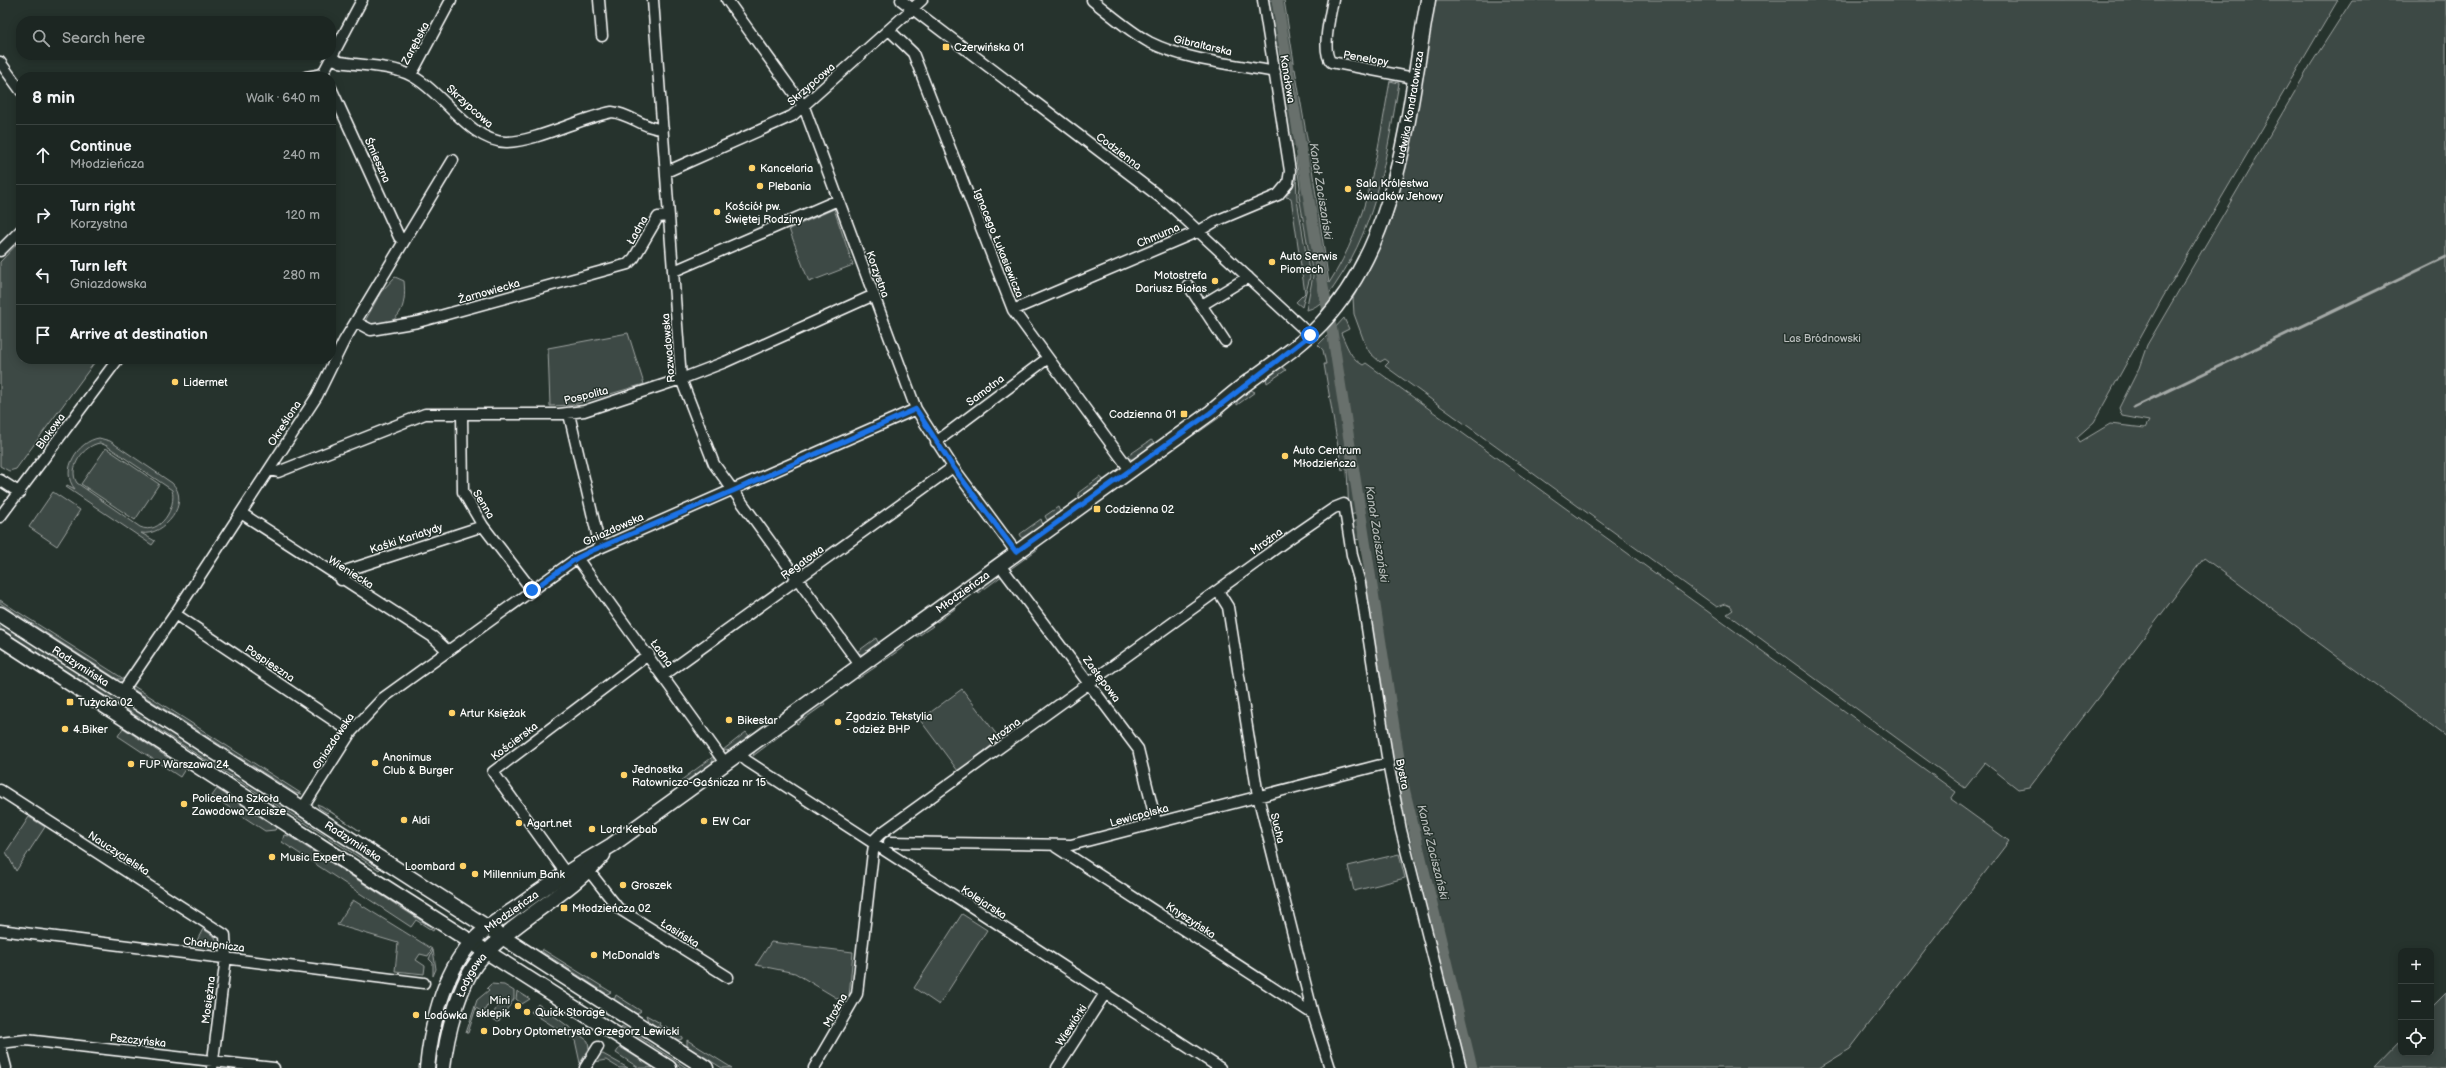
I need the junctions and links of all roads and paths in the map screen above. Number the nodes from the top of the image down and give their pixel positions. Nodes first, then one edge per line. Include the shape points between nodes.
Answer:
1 (362, 0) edge
2 (451, 0) edge
3 (599, 0) edge
4 (653, 0) edge
5 (727, 0) edge
6 (901, 0) edge
7 (922, 0) edge
8 (1092, 0) edge
9 (1263, 0) edge
10 (1333, 0) edge
11 (1428, 0) edge
12 (913, 10) junction
13 (889, 30) junction
14 (602, 36) dead end
15 (336, 50) edge
16 (331, 60) edge
17 (336, 60) edge
18 (0, 62) edge
19 (325, 72) edge
20 (1275, 72) junction
21 (411, 75) junction
22 (1414, 78) junction
23 (16, 84) edge
24 (336, 99) edge
25 (804, 107) junction
26 (663, 129) junction
27 (453, 160) dead end
28 (1288, 163) joint
29 (666, 172) junction
30 (838, 200) junction
31 (670, 216) junction
32 (1199, 231) junction
33 (16, 235) edge
34 (404, 241) junction
35 (0, 251) edge
36 (628, 264) joint
37 (674, 271) junction
38 (1248, 277) junction
39 (1188, 285) dead end
40 (874, 295) junction
41 (1202, 305) junction
42 (1013, 310) junction
43 (356, 322) junction
44 (1310, 335) junction
45 (1225, 341) dead end
46 (1048, 358) junction
47 (336, 360) edge
48 (114, 364) edge
49 (334, 364) edge
50 (681, 379) junction
51 (916, 409) junction
52 (462, 414) junction
53 (570, 414) junction
54 (936, 442) junction
55 (953, 467) junction
56 (270, 470) junction
57 (1130, 470) junction
58 (0, 480) edge
59 (735, 490) junction
60 (20, 493) junction
61 (1344, 504) joint
62 (241, 513) junction
63 (0, 517) edge
64 (483, 526) junction
65 (600, 547) junction
66 (1016, 552) junction
67 (577, 558) junction
68 (999, 564) junction
69 (342, 580) junction
70 (798, 580) junction
71 (532, 590) junction
72 (1218, 591) junction
73 (0, 614) edge
74 (175, 614) junction
75 (0, 638) edge
76 (448, 651) junction
77 (649, 654) junction
78 (860, 665) junction
79 (664, 675) junction
80 (1091, 684) junction
81 (122, 692) junction
82 (351, 732) junction
83 (738, 753) junction
84 (725, 763) junction
85 (1388, 763) junction
86 (0, 790) edge
87 (1258, 796) junction
88 (302, 809) junction
89 (1156, 822) junction
90 (889, 842) dead end
91 (874, 844) junction
92 (612, 845) junction
93 (1056, 847) junction
94 (589, 871) junction
95 (565, 872) junction
96 (488, 928) junction
97 (0, 930) edge
98 (225, 935) joint
99 (503, 938) junction
100 (474, 942) junction
101 (488, 951) junction
102 (226, 957) junction
103 (728, 977) dead end
104 (424, 983) dead end
105 (1104, 995) junction
106 (1313, 1014) junction
107 (0, 1044) edge
108 (598, 1047) dead end
109 (212, 1064) edge
110 (6, 1068) edge
111 (274, 1068) edge
112 (427, 1068) edge
113 (443, 1068) edge
114 (585, 1068) edge
115 (669, 1068) edge
116 (706, 1068) edge
117 (814, 1068) edge
118 (1057, 1068) edge
119 (1220, 1068) edge
120 (1330, 1068) edge
121 (1461, 1068) edge

1 - 15 street
2 - 21 street, Zarębska
3 - 14 street
4 - 26 street, Rozwadowska
5 - 25 street, Korzystna
6 - 12 street, Codzienna
7 - 12 street, Skrzypcowa
8 - 20 street, Gibraltarska via 1133,31 1165,49
9 - 20 street, Kanałowa
10 - 22 street, Penelopy via 1326,48 1327,57 1331,62
11 - 22 main road, Ludwika Kondratowicza
12 - 13 street, Skrzypcowa
12 - 32 street, Codzienna via 1169,204
13 - 25 street, Skrzypcowa
13 - 42 street, Ignacego Łukasiewicza via 913,53
16 - 19 street
17 - 21 street, Skrzypcowa
18 - 23 street
20 - 28 street, Kanałowa
21 - 26 street, Skrzypcowa via 431,88 484,137 496,141 516,141 612,112 626,115 649,127
22 - 44 main road, Ludwika Kondratowicza via 1394,188 1386,212 1357,276 1333,310
24 - 34 street, Śmieszna via 399,237
25 - 29 street, Skrzypcowa via 792,116
25 - 30 street, Korzystna
26 - 29 street, Rozwadowska
27 - 34 street, Określona
28 - 32 street, Chmurna via 1288,183 1282,192
29 - 31 street, Rozwadowska
30 - 37 street
30 - 40 street, Korzystna
31 - 36 street, Ładna via 658,217
31 - 37 street, Rozwadowska
32 - 38 street, Codzienna
32 - 42 street, Chmurna
33 - 35 street
34 - 43 street, Określona
36 - 43 street, Żarnowiecka via 418,322 371,330
37 - 50 street, Rozwadowska
38 - 41 street
38 - 44 street, Codzienna
39 - 41 street
40 - 50 street, Pospolita
40 - 51 street, Korzystna
41 - 45 street
42 - 46 street, Ignacego Łukasiewicza
43 - 47 street, Określona
44 - 57 main road, Młodzieńcza via 1210,413
46 - 54 street, Samotna
46 - 57 street, Ignacego Łukasiewicza
48 - 60 street, Blokowa
49 - 56 street, Określona via 317,396 279,452
50 - 53 street, Pospolita
50 - 59 street, Rozwadowska via 714,464
51 - 54 street, Korzystna
51 - 59 street, Gniazdowska
52 - 53 street, Pospolita
52 - 56 street, Pospolita via 419,416 278,472
52 - 64 street, Senna via 463,492
53 - 65 street
54 - 55 street, Korzystna
55 - 66 street, Korzystna
55 - 70 street, Regatowa
56 - 62 street, Określona
57 - 66 main road, Młodzieńcza
58 - 60 street
59 - 65 street, Gniazdowska
59 - 70 street, Rozwadowska
60 - 63 street, Blokowa
61 - 72 street, Mroźna via 1334,508
61 - 85 street, Bystra via 1352,555 1360,583
62 - 69 street, Wieniecka
62 - 74 street, Określona
64 - 69 street, Kaśki Kariatydy via 348,570
64 - 71 street, Senna
65 - 67 street, Gniazdowska
66 - 68 main road, Młodzieńcza
67 - 71 street, Gniazdowska
67 - 77 street, Ładna
68 - 78 main road, Młodzieńcza
68 - 80 street, Zastępowa
69 - 76 street, Wieniecka via 433,637
70 - 78 street, Rozwadowska
70 - 79 street, Regatowa
71 - 76 street, Gniazdowska
72 - 80 street, Mroźna
72 - 87 street, Sucha via 1228,607
73 - 81 main road, Radzymińska
74 - 81 street, Określona
74 - 82 street, Pospieszna
75 - 100 main road, Radzymińska
76 - 82 street, Gniazdowska via 383,698
77 - 79 street, Ładna
77 - 95 street, Kościerska via 493,772
78 - 83 main road, Młodzieńcza
79 - 84 street, Ładna
80 - 89 street, Zastępowa via 1138,749
80 - 91 street, Mroźna via 880,834
81 - 88 main road, Radzymińska
82 - 88 street, Gniazdowska
83 - 84 main road, Młodzieńcza
83 - 91 street, Kolejarska
84 - 92 main road, Młodzieńcza
85 - 87 street, Lewicpolska
85 - 121 street, Bystra via 1408,860
86 - 98 street, Nauczycielska
87 - 89 street, Lewicpolska
87 - 106 street, Sucha
88 - 96 main road, Radzymińska
89 - 93 street, Lewicpolska
90 - 93 street, Lewicpolska
91 - 105 street, Kolejarska
91 - 117 street, Mroźna via 858,994
92 - 94 main road, Młodzieńcza
92 - 95 main road, Młodzieńcza
93 - 106 street, Knyszyńska
94 - 99 main road, Młodzieńcza
94 - 103 street, Łasińska via 618,908
95 - 96 main road, Młodzieńcza
96 - 99 main road, Radzymińska
96 - 100 main road, Młodzieńcza
97 - 102 street, Chałupnicza
98 - 102 street, Mosiężna
99 - 101 main road, Łodygowa
99 - 116 main road, Radzymińska
100 - 101 main road, Radzymińska
100 - 112 main road, Łodygowa via 458,960 439,1005
101 - 113 main road, Łodygowa via 474,966 461,995 452,1021
101 - 115 main road, Radzymińska
102 - 104 street, Chałupnicza
102 - 109 street, Mosiężna
105 - 118 street, Wiewiórki
105 - 119 street, Kolejarska
106 - 120 street, Sucha
107 - 109 street, Pszczyńska via 26,1040
107 - 110 street
108 - 114 street
109 - 111 street, Pszczyńska

